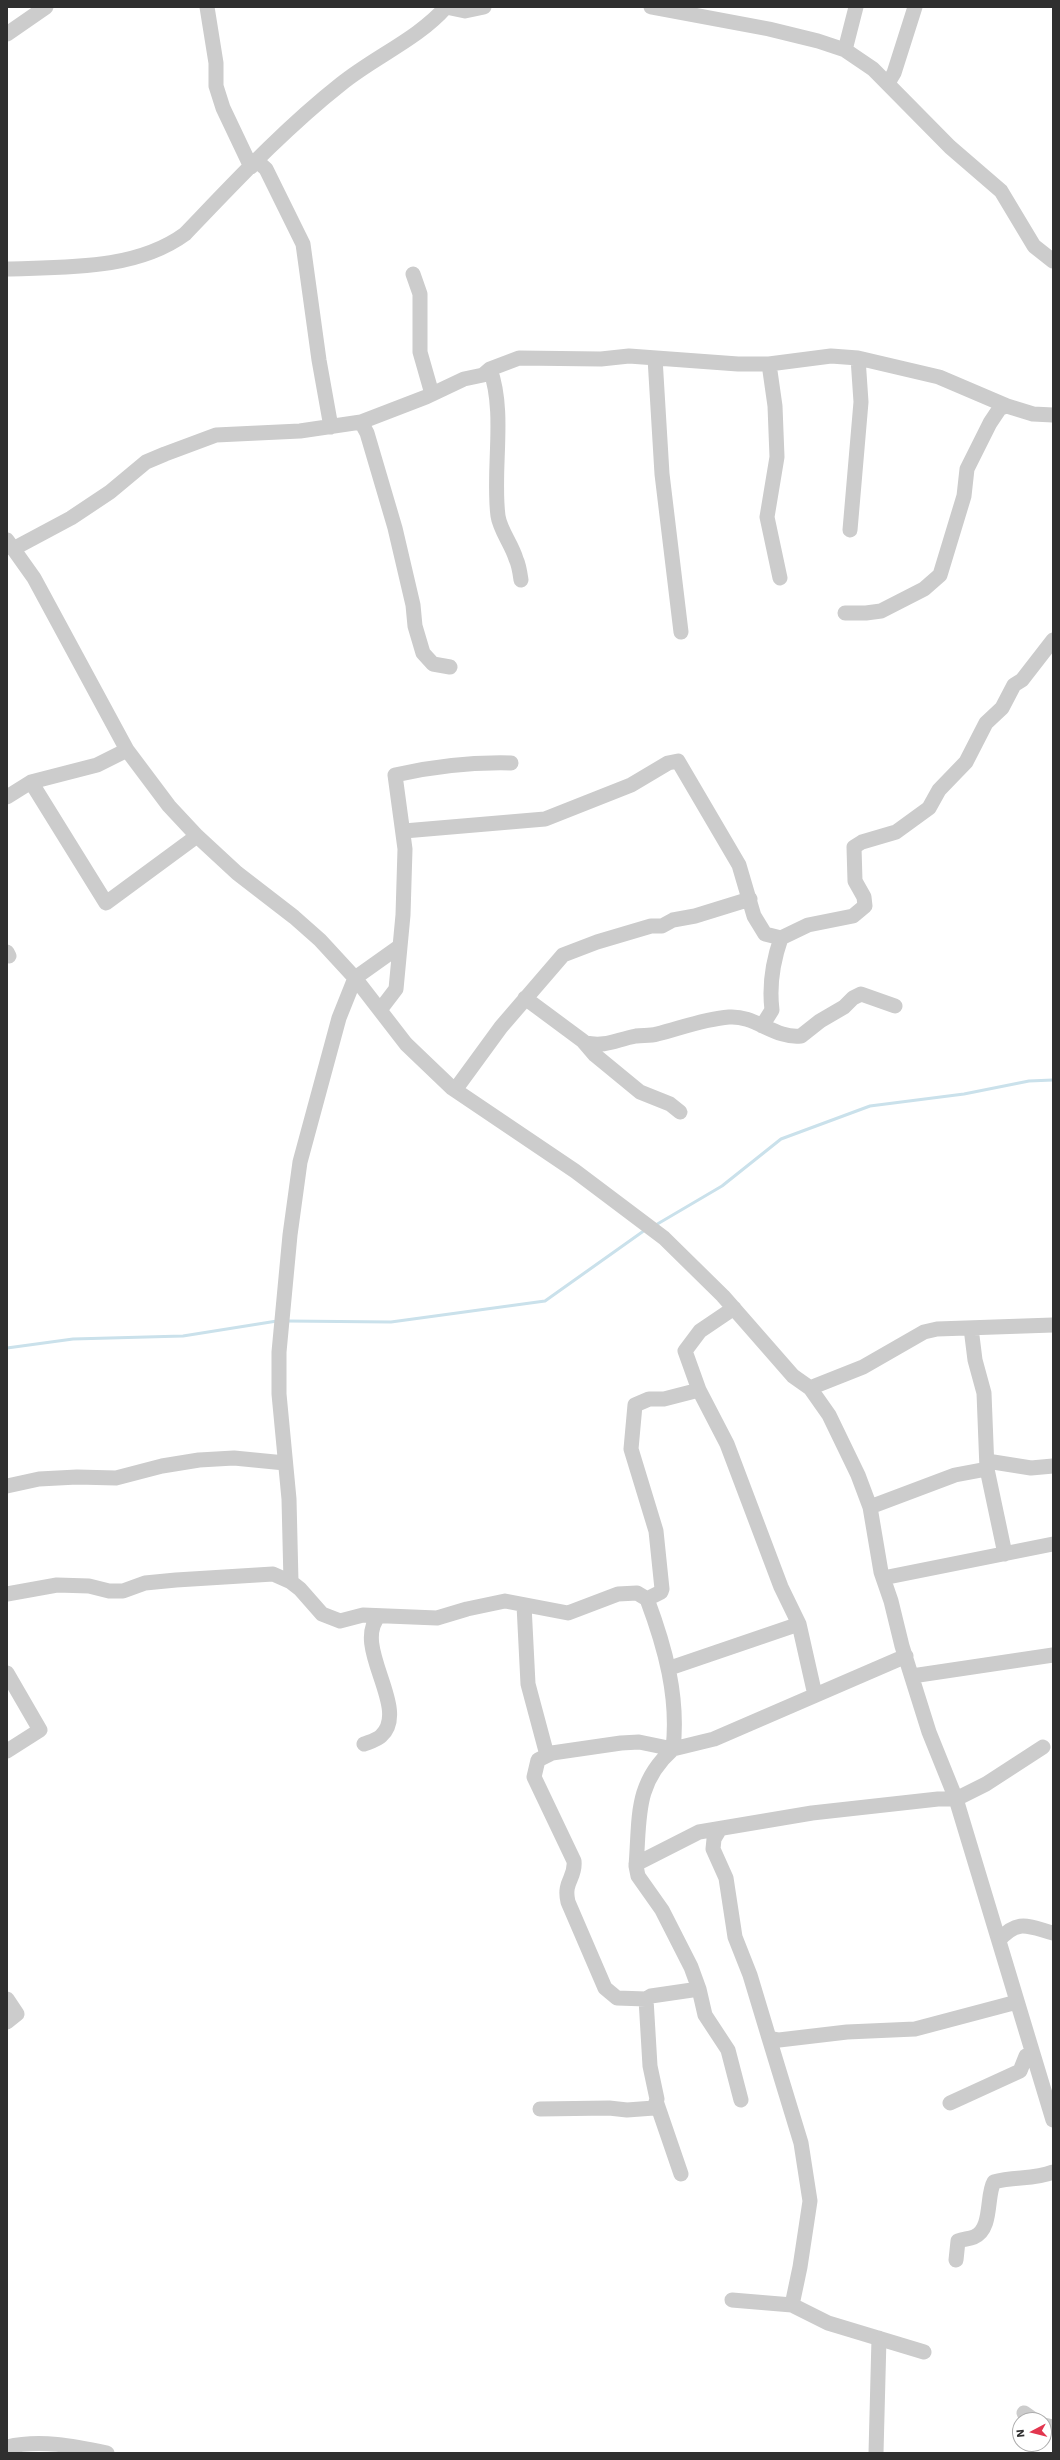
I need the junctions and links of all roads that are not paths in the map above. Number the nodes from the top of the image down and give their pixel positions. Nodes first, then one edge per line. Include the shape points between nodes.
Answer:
1 (46, 7) edge
2 (207, 7) edge
3 (446, 7) edge
4 (484, 7) edge
5 (651, 7) edge
6 (856, 7) edge
7 (915, 7) edge
8 (7, 34) edge
9 (845, 50) junction
10 (888, 83) junction
11 (254, 164) junction
12 (1053, 261) edge
13 (7, 269) edge
14 (413, 274) dead end
15 (655, 358) junction
16 (858, 358) junction
17 (769, 364) junction
18 (490, 369) junction
19 (432, 394) junction
20 (1007, 406) junction
21 (1053, 415) edge
22 (361, 422) junction
23 (331, 427) junction
24 (850, 530) dead end
25 (9, 545) edge
26 (780, 578) dead end
27 (521, 580) dead end
28 (845, 613) dead end
29 (681, 632) dead end
30 (1053, 640) edge
31 (450, 667) dead end
32 (127, 750) junction
33 (511, 763) dead end
34 (31, 782) junction
35 (7, 797) edge
36 (404, 832) junction
37 (197, 836) junction
38 (750, 899) junction
39 (781, 938) junction
40 (400, 946) junction
41 (355, 978) junction
42 (525, 998) junction
43 (895, 1006) dead end
44 (380, 1010) junction
45 (762, 1026) junction
46 (585, 1043) junction
47 (455, 1090) junction
48 (680, 1112) dead end
49 (734, 1308) junction
50 (1053, 1325) edge
51 (971, 1328) junction
52 (810, 1388) junction
53 (699, 1390) junction
54 (285, 1463) junction
55 (987, 1465) junction
56 (1053, 1466) edge
57 (7, 1486) edge
58 (870, 1507) junction
59 (1053, 1544) edge
60 (1005, 1554) junction
61 (883, 1578) junction
62 (291, 1582) junction
63 (7, 1594) edge
64 (647, 1599) junction
65 (524, 1605) junction
66 (379, 1616) junction
67 (799, 1624) junction
68 (1053, 1655) edge
69 (906, 1656) junction
70 (670, 1668) junction
71 (7, 1673) edge
72 (912, 1676) junction
73 (815, 1694) junction
74 (364, 1744) dead end
75 (1043, 1747) dead end
76 (673, 1749) junction
77 (7, 1751) edge
78 (547, 1755) junction
79 (956, 1799) junction
80 (720, 1828) junction
81 (636, 1864) junction
82 (992, 1921) junction
83 (1010, 1928) junction
84 (1053, 1934) edge
85 (999, 1940) junction
86 (700, 1989) junction
87 (7, 1999) edge
88 (646, 2000) junction
89 (1017, 2002) junction
90 (7, 2022) edge
91 (769, 2038) junction
92 (1032, 2053) junction
93 (740, 2100) dead end
94 (950, 2103) dead end
95 (657, 2104) junction
96 (540, 2109) dead end
97 (1053, 2120) edge
98 (1053, 2172) edge
99 (681, 2174) dead end
100 (956, 2260) dead end
101 (732, 2300) dead end
102 (792, 2306) junction
103 (879, 2338) junction
104 (924, 2352) dead end
105 (7, 2447) edge
106 (107, 2453) edge
107 (876, 2453) edge

1 - 8 street
2 - 11 street via 216,63 216,86 224,108
3 - 4 street via 465,11
3 - 11 street via 431,23 341,83
5 - 9 street via 769,29
6 - 9 street
7 - 10 street via 894,73
9 - 10 street
10 - 12 street via 950,146 1001,191 1034,246
11 - 13 street via 185,234 168,246 126,260
11 - 23 street via 266,169 303,244
14 - 19 street via 420,294 420,352
15 - 17 street
15 - 18 street via 519,358
15 - 29 street via 662,474
16 - 17 street via 831,356
16 - 20 street via 939,377
16 - 24 street via 861,402
17 - 26 street via 775,406 777,456 767,517
18 - 19 street via 484,375 464,380
18 - 27 street via 495,381 498,409 498,517 516,559
19 - 22 street
20 - 21 street via 1033,414
20 - 28 street via 1000,408 990,423 968,469 964,496 940,575 924,589 880,611
22 - 23 street
22 - 31 street via 367,433 395,528 423,653 433,664
23 - 25 street via 216,436 165,454 146,462 110,492 71,518
25 - 32 street via 34,578
30 - 39 street via 1022,680 1014,685 1002,708 986,723 966,762 939,790 929,808 896,832 862,842 854,847 855,881 864,897 865,906 859,913 808,925
32 - 34 street via 98,765
32 - 37 street via 169,806
33 - 36 street via 471,762 395,775
34 - 35 street
34 - 37 street via 106,903
36 - 38 street via 545,818 631,785 668,763 678,761 740,866
36 - 40 street
37 - 41 street via 237,873 294,917
38 - 39 street via 754,916 765,934
38 - 42 street via 572,950 562,955
39 - 45 street via 774,958 770,997 772,1010
40 - 41 street
40 - 44 street via 396,989
41 - 44 street
41 - 54 street via 339,1018 300,1162 279,1352 279,1394
42 - 46 street
42 - 47 street
43 - 45 street via 861,994 801,1036 782,1035
44 - 47 street via 406,1044
45 - 46 street via 742,1017 728,1017 605,1045
46 - 48 street via 595,1055 640,1092 670,1104
47 - 49 street via 575,1171 664,1238
49 - 52 street via 793,1376
49 - 53 street via 700,1331 685,1351
50 - 51 street
51 - 52 street via 924,1332 863,1367
51 - 55 street via 975,1360 984,1393
52 - 58 street via 829,1416 847,1451
53 - 64 street via 664,1399 649,1399 635,1405 631,1449 656,1531 662,1589 662,1592
53 - 67 street via 727,1444 781,1587
54 - 57 street via 234,1458 199,1460 116,1478 39,1479
54 - 62 street
55 - 56 street via 1031,1468
55 - 58 street
55 - 60 street
58 - 61 street
59 - 60 street
60 - 61 street
61 - 69 street
62 - 63 street via 273,1574 258,1574 176,1580 145,1584 123,1591 57,1585
62 - 66 street via 322,1614 331,1619
64 - 65 street via 637,1593 618,1594 568,1613
64 - 70 street
65 - 66 street via 496,1602 437,1618
65 - 78 street via 528,1684
66 - 74 street via 373,1622 372,1643 390,1719 380,1737
67 - 70 street
67 - 73 street
68 - 72 street
69 - 72 street
69 - 73 street
70 - 76 street via 675,1736
71 - 77 street via 40,1730
72 - 79 street via 929,1732
73 - 76 street via 714,1739
75 - 79 street via 986,1784
76 - 78 street via 633,1742
76 - 81 street via 661,1760 642,1794
78 - 88 street via 538,1760 534,1777 574,1861 566,1894 579,1930 605,1988 622,1999
79 - 80 street via 812,1813
79 - 82 street
80 - 81 street via 699,1832
80 - 91 street via 714,1839 713,1849 726,1878 735,1938 750,1975
81 - 86 street via 638,1876 662,1910
82 - 83 street
82 - 85 street
83 - 84 street via 1020,1926
83 - 85 street
85 - 89 street
86 - 88 street via 651,1996
86 - 93 street via 705,2015 728,2050
87 - 90 street via 17,2014
88 - 95 street via 650,2066
89 - 91 street via 915,2029 847,2032 779,2040
89 - 92 street
91 - 102 street via 801,2143 810,2201
92 - 94 street via 1026,2056 1020,2071
92 - 97 street
95 - 96 street via 649,2109
95 - 99 street
98 - 100 street via 1042,2176 1006,2178 994,2182 990,2187 989,2212 982,2228 973,2238 958,2241
101 - 102 street
102 - 103 street via 828,2323
103 - 104 street
103 - 107 street
105 - 106 street via 68,2444

